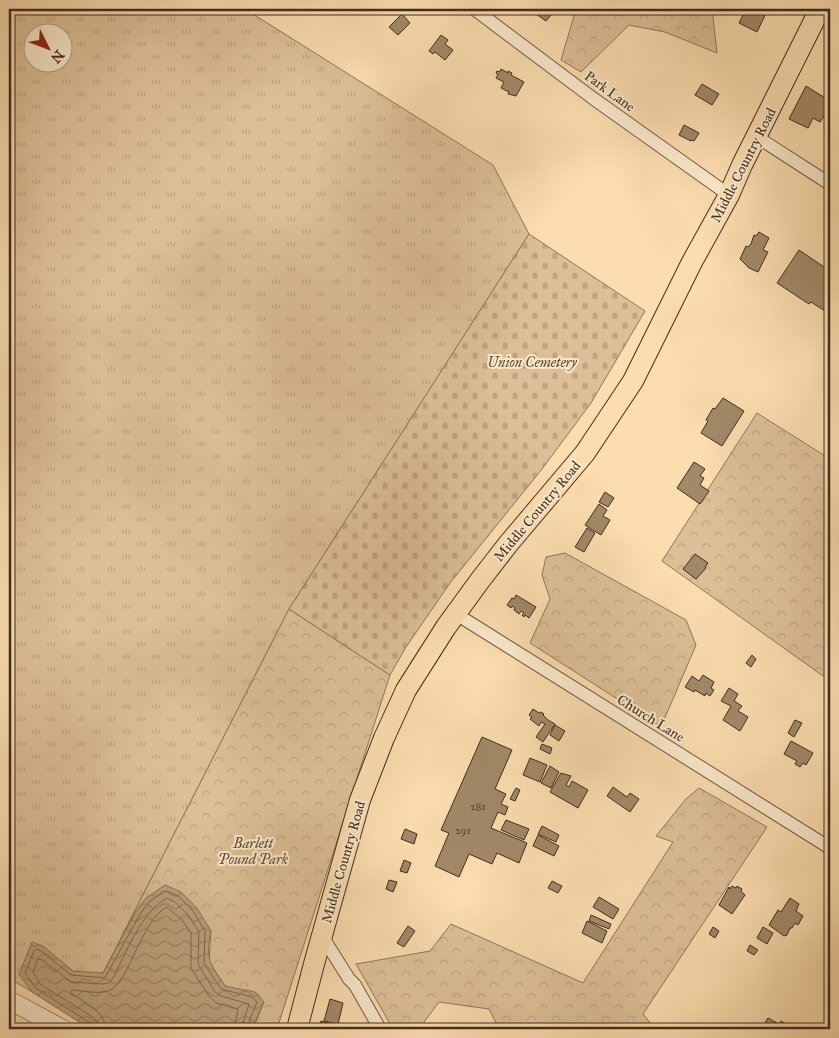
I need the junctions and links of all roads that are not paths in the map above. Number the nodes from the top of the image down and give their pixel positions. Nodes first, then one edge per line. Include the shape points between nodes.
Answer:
1 (474, 9) edge
2 (820, 9) edge
3 (757, 137) junction
4 (830, 184) edge
5 (729, 195) junction
6 (456, 614) junction
7 (830, 848) edge
8 (322, 936) junction
9 (9, 1000) edge
10 (63, 1029) edge
11 (297, 1029) edge
12 (380, 1029) edge

1 - 5 street, Park Lane
2 - 3 main road, Middle Country Road
3 - 4 street
3 - 5 main road, Middle Country Road
5 - 6 main road, Middle Country Road via 633,381 585,453 509,543
6 - 7 street, Church Lane
6 - 8 main road, Middle Country Road via 406,690 384,738 360,800
8 - 11 main road, Middle Country Road
8 - 12 street
9 - 10 street

